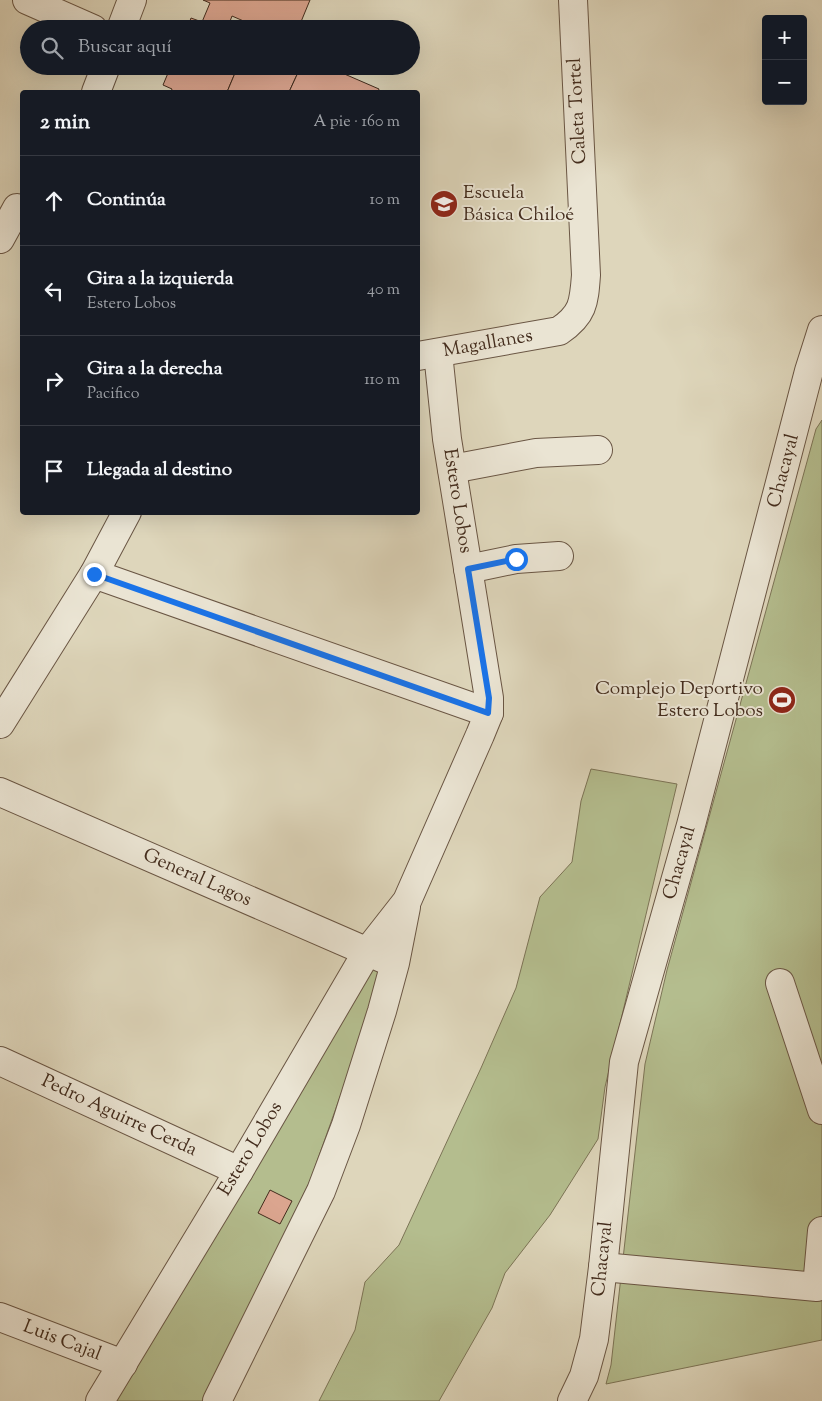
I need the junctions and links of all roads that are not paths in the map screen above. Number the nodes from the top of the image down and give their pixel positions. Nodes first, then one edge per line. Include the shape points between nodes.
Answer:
1 (27, 0) edge
2 (132, 0) edge
3 (573, 0) edge
4 (73, 20) edge
5 (124, 20) edge
6 (103, 75) edge
7 (97, 90) edge
8 (13, 206) edge
9 (0, 239) edge
10 (822, 330) edge
11 (559, 331) joint
12 (428, 354) edge
13 (816, 371) edge
14 (598, 450) dead end
15 (452, 469) junction
16 (125, 515) edge
17 (559, 556) dead end
18 (468, 569) junction
19 (94, 574) junction
20 (488, 713) junction
21 (0, 724) edge
22 (0, 792) edge
23 (407, 901) junction
24 (367, 952) junction
25 (395, 963) junction
26 (780, 983) dead end
27 (0, 1061) edge
28 (822, 1110) edge
29 (239, 1171) junction
30 (822, 1231) edge
31 (603, 1267) junction
32 (0, 1317) edge
33 (123, 1364) junction
34 (100, 1401) edge
35 (217, 1401) edge
36 (572, 1401) edge

1 - 4 street
2 - 5 street
3 - 11 street, Caleta Tortel via 586,275 581,310
6 - 7 street
8 - 9 street
10 - 13 street, Chacayal
11 - 12 street, Magallanes
12 - 15 street, Estero Lobos
13 - 31 street, Chacayal via 624,1062
14 - 15 street via 536,453
15 - 18 street, Estero Lobos
16 - 19 street
17 - 18 street via 516,559
18 - 20 street, Estero Lobos via 489,698
19 - 20 street
19 - 21 street
20 - 23 street, Estero Lobos
22 - 24 street, General Lagos
23 - 24 street, Estero Lobos
23 - 25 street, Estero Lobos
24 - 25 street, General Lagos
24 - 29 street, Estero Lobos
25 - 35 street, Estero Lobos via 358,1090 321,1191
26 - 28 street
27 - 29 street, Pedro Aguirre Cerda
29 - 33 street, Estero Lobos
30 - 31 street via 817,1287
31 - 36 street, Chacayal via 594,1339 584,1376
32 - 33 street, Luis Cajal
33 - 34 street, Estero Lobos

